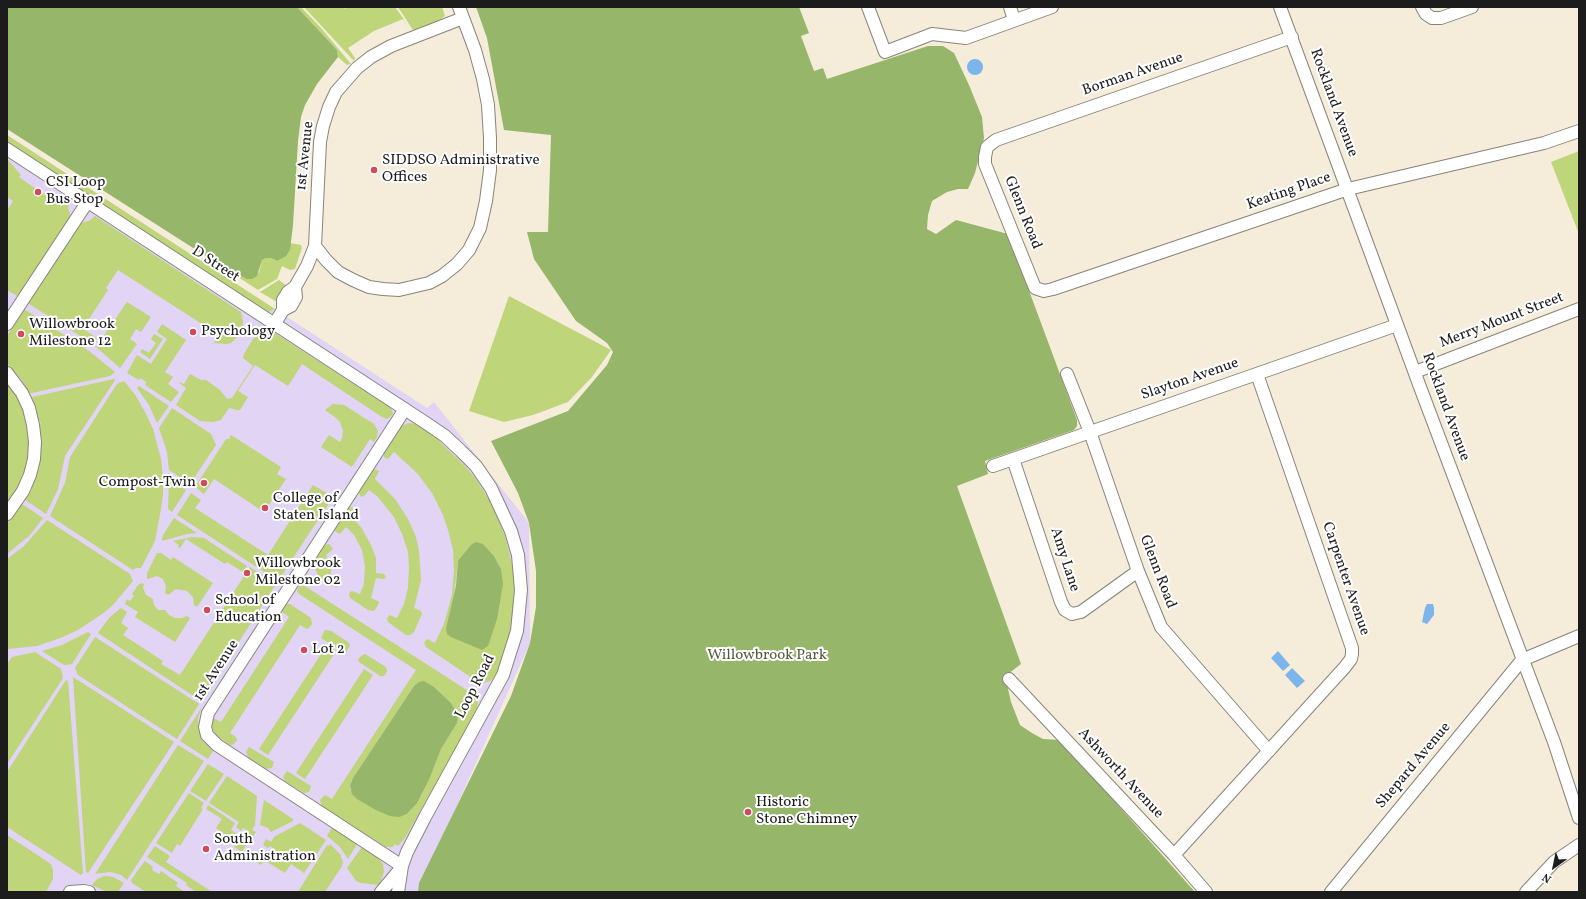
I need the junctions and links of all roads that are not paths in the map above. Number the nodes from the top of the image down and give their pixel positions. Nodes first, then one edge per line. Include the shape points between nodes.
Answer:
1 (868, 7) edge
2 (1010, 7) edge
3 (1052, 7) edge
4 (1280, 7) edge
5 (1422, 7) edge
6 (1472, 7) edge
7 (461, 12) edge
8 (1014, 20) junction
9 (1292, 37) junction
10 (1579, 131) edge
11 (987, 147) joint
12 (7, 149) edge
13 (1348, 189) junction
14 (88, 201) junction
15 (315, 246) junction
16 (1037, 290) joint
17 (1579, 308) edge
18 (275, 323) junction
19 (7, 324) edge
20 (1397, 325) junction
21 (1415, 372) junction
22 (7, 373) edge
23 (1067, 374) dead end
24 (1257, 374) junction
25 (405, 409) junction
26 (1090, 432) junction
27 (1013, 459) junction
28 (993, 466) dead end
29 (7, 514) edge
30 (1138, 571) junction
31 (1579, 636) edge
32 (1522, 660) junction
33 (1009, 679) dead end
34 (1269, 751) junction
35 (1579, 818) edge
36 (1579, 845) edge
37 (1174, 855) junction
38 (402, 866) junction
39 (70, 892) edge
40 (88, 892) edge
41 (381, 892) edge
42 (398, 892) edge
43 (1206, 892) edge
44 (1331, 892) edge
45 (1526, 892) edge

1 - 8 street via 885,52 932,34 966,38
2 - 8 street
3 - 8 street
4 - 9 street, Rockland Avenue
5 - 6 street via 1432,18 1441,18
7 - 15 street, 1st Avenue via 371,56 336,92 320,142
7 - 15 street via 483,79 490,138 490,170 486,201 480,228 469,250 457,264 429,283 399,290 383,290 369,287 338,272
9 - 11 street, Borman Avenue via 996,140
9 - 13 street, Rockland Avenue
10 - 13 street, Keating Place via 1544,143
11 - 16 street, Glenn Road via 985,164
12 - 14 street, D Street
13 - 16 street, Keating Place via 1053,289
13 - 20 street, Rockland Avenue
14 - 18 street, D Street
14 - 19 street
15 - 18 street, 1st Avenue via 295,287 296,297
17 - 21 street, Merry Mount Street
18 - 25 street, D Street
20 - 21 street, Rockland Avenue
20 - 24 street, Slayton Avenue
21 - 32 street, Rockland Avenue
22 - 29 street via 22,392 29,408 35,442 30,475 23,491
23 - 26 street, Glenn Road
24 - 26 street, Slayton Avenue
24 - 34 street, Carpenter Avenue via 1352,648 1351,659 1345,667
25 - 38 street, Loop Road via 445,436 476,466 491,488 511,531 518,555 521,590 517,631 503,675 425,817
25 - 38 street, 1st Avenue via 208,713 205,727 207,735 217,746
26 - 27 street, Slayton Avenue
26 - 30 street, Glenn Road
27 - 28 street, Slayton Avenue
27 - 30 street, Amy Lane via 1061,602 1068,613 1082,612
30 - 34 street, Glenn Road via 1161,627
31 - 32 street
32 - 35 street, Rockland Avenue via 1554,742
32 - 44 street, Shepard Avenue
33 - 37 street, Ashworth Avenue
34 - 37 street, Carpenter Avenue
36 - 45 street via 1554,862
37 - 43 street, Ashworth Avenue
38 - 41 street, Loop Road
38 - 42 street, Loop Road
39 - 40 street

